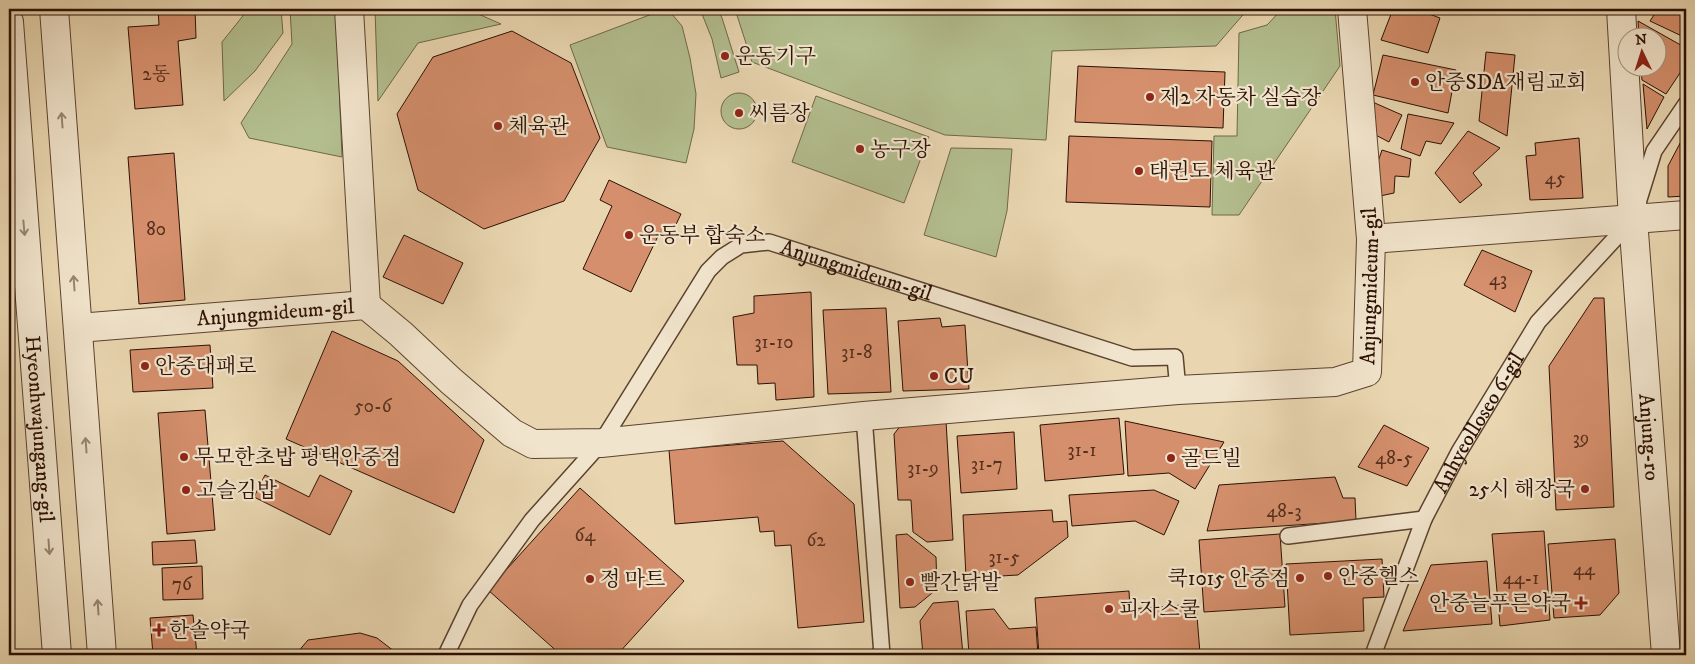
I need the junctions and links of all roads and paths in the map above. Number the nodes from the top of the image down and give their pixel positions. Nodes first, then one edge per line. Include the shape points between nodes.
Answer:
1 (54, 9) edge
2 (349, 9) edge
3 (1352, 9) edge
4 (1621, 9) edge
5 (9, 22) edge
6 (1686, 104) edge
7 (1686, 215) edge
8 (1633, 219) junction
9 (1371, 239) junction
10 (366, 305) junction
11 (78, 328) junction
12 (1178, 390) junction
13 (864, 416) junction
14 (601, 443) junction
15 (1424, 519) junction
16 (1288, 536) dead end
17 (1667, 654) edge
18 (57, 655) edge
19 (102, 655) edge
20 (446, 655) edge
21 (882, 655) edge
22 (1373, 655) edge

11 -> 1 street
2 - 10 street
3 - 9 street, Anjungmideum-gil
4 - 8 street, Anjung-ro
5 -> 18 street, Hyeonhwajungang-gil
6 - 8 lane, Anjung-ro via 1654,151
7 - 8 street
8 - 9 street
8 - 15 lane, Anhyeolloseo 6-gil via 1538,322 1459,452
8 - 17 street, Anjung-ro
9 - 12 street, Anjungmideum-gil via 1367,372 1335,382
10 - 11 street, Anjungmideum-gil
10 - 14 street, Anjungmideum-gil via 512,433 533,444
19 -> 11 street
12 - 13 street, Anjungmideum-gil
12 - 14 lane, Anjungmideum-gil via 1175,357 1132,358 769,242 741,245 708,271
13 - 14 street, Anjungmideum-gil
13 - 21 lane
14 - 20 lane, Anjungmideum-gil via 532,520 470,605
15 - 16 lane
15 - 22 lane, Anhyeolloseo 6-gil

